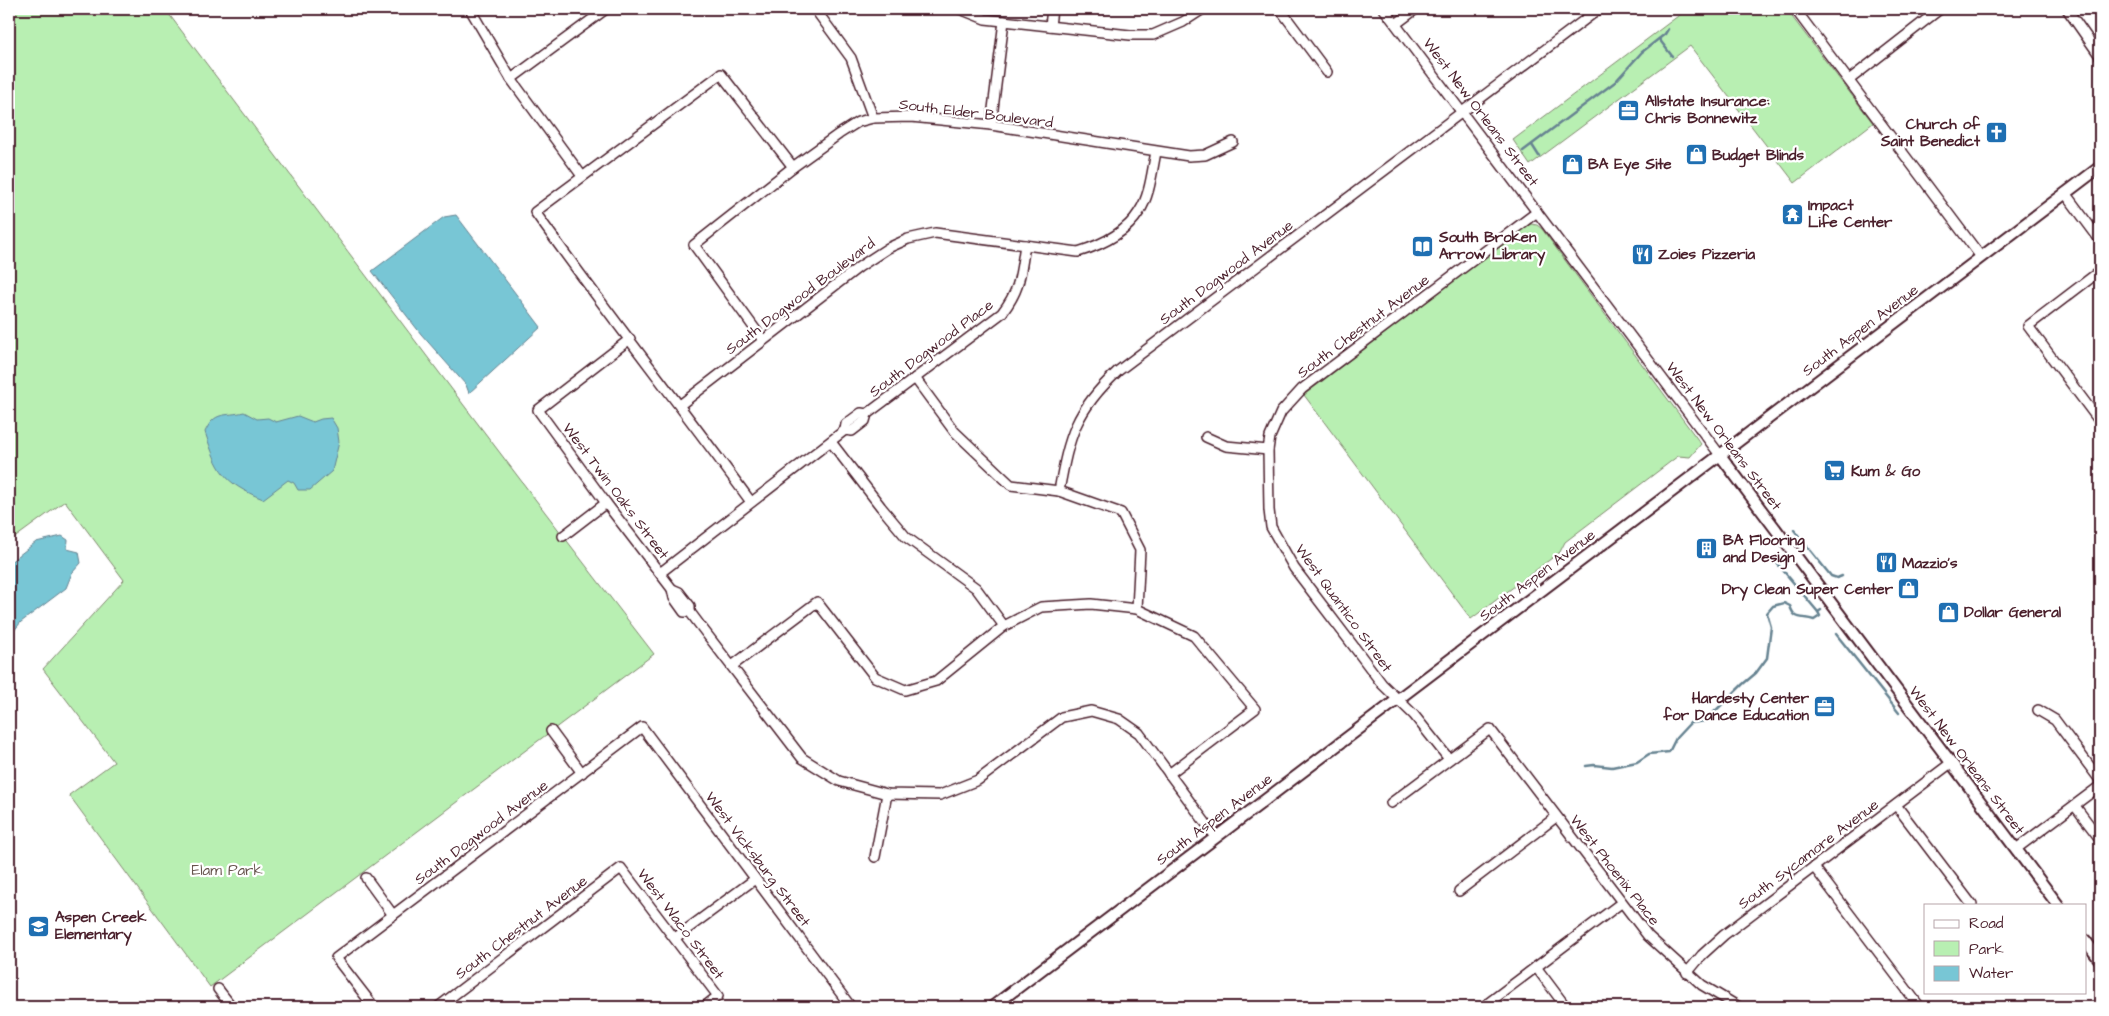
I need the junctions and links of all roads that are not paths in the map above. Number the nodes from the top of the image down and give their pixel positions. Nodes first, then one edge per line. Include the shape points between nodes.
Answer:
1 (470, 9) edge
2 (606, 9) edge
3 (815, 9) edge
4 (960, 9) edge
5 (1052, 9) edge
6 (1203, 9) edge
7 (1280, 9) edge
8 (1384, 9) edge
9 (1416, 9) edge
10 (1599, 9) edge
11 (1794, 9) edge
12 (1940, 9) edge
13 (2067, 9) edge
14 (1928, 12) edge
15 (1004, 21) junction
16 (1396, 24) junction
17 (1050, 26) junction
18 (2100, 56) edge
19 (1327, 72) dead end
20 (510, 79) junction
21 (1849, 80) junction
22 (1461, 112) junction
23 (872, 118) junction
24 (990, 125) junction
25 (1233, 142) dead end
26 (1156, 152) junction
27 (793, 167) junction
28 (2100, 167) edge
29 (582, 176) junction
30 (2065, 193) junction
31 (1537, 212) junction
32 (2100, 240) edge
33 (1025, 245) junction
34 (1981, 257) junction
35 (2100, 271) edge
36 (630, 340) junction
37 (764, 340) junction
38 (916, 378) junction
39 (680, 405) junction
40 (1281, 412) joint
41 (2100, 422) edge
42 (1206, 437) dead end
43 (831, 442) junction
44 (1268, 450) junction
45 (1720, 455) junction
46 (1059, 491) junction
47 (751, 502) junction
48 (606, 503) junction
49 (563, 536) dead end
50 (660, 573) junction
51 (1137, 609) junction
52 (1004, 626) junction
53 (732, 666) junction
54 (1398, 699) junction
55 (2038, 710) dead end
56 (642, 727) joint
57 (551, 731) dead end
58 (1449, 760) junction
59 (1951, 764) junction
60 (582, 773) junction
61 (1169, 774) junction
62 (2100, 780) edge
63 (2100, 786) edge
64 (887, 794) junction
65 (1391, 803) dead end
66 (1896, 805) junction
67 (2075, 806) junction
68 (1556, 816) junction
69 (1216, 837) junction
70 (2100, 839) edge
71 (2016, 849) junction
72 (875, 857) dead end
73 (1814, 867) junction
74 (622, 868) joint
75 (366, 878) dead end
76 (755, 879) junction
77 (1459, 891) dead end
78 (1621, 903) junction
79 (1971, 904) edge
80 (2057, 904) edge
81 (393, 915) junction
82 (675, 938) junction
83 (2086, 941) edge
84 (2100, 960) edge
85 (1536, 967) junction
86 (1687, 973) junction
87 (218, 989) dead end
88 (232, 1007) edge
89 (374, 1007) edge
90 (438, 1007) edge
91 (704, 1007) edge
92 (851, 1007) edge
93 (992, 1007) edge
94 (1483, 1007) edge
95 (1566, 1007) edge
96 (1739, 1007) edge
97 (1920, 1007) edge

1 - 20 street
2 - 20 street
3 - 23 street via 851,58
4 - 15 street via 985,19
5 - 17 street
6 - 17 street via 1153,35
7 - 19 street
8 - 16 street, West New Orleans Street
9 - 16 street
10 - 22 street
11 - 21 street
12 - 14 street
13 - 18 street
14 - 21 street
15 - 17 street
15 - 24 street
16 - 22 street, West New Orleans Street
20 - 29 street
21 - 34 street
22 - 31 street, West New Orleans Street
22 - 46 street, South Dogwood Avenue via 1113,376 1091,398 1073,430
23 - 24 street, South Elder Boulevard via 911,117
23 - 27 street, South Elder Boulevard via 858,122
24 - 26 street, South Elder Boulevard
25 - 26 street, South Elder Boulevard via 1205,155
26 - 33 street, South Dogwood Boulevard via 1140,212 1124,229 1100,245 1078,252
27 - 29 street via 721,74
27 - 37 street, South Elder Boulevard via 694,245
28 - 30 main road, South Aspen Avenue
29 - 36 street via 535,212
30 - 32 street
30 - 34 main road, South Aspen Avenue
31 - 40 street, South Chestnut Avenue via 1302,389
31 - 45 street, West New Orleans Street
33 - 37 street, South Dogwood Boulevard via 935,234 908,239 859,267
33 - 38 street, South Dogwood Place via 1019,287 1002,313
34 - 45 main road, South Aspen Avenue
35 - 41 street via 2028,326
36 - 39 street
36 - 48 street, West Twin Oaks Street via 538,410
37 - 39 street, South Dogwood Boulevard
38 - 43 street, South Dogwood Place via 867,414 865,421 852,431 846,430
38 - 46 street via 954,430 1011,485
39 - 47 street
40 - 44 street, West Quantico Street via 1274,423
42 - 44 street via 1226,446
43 - 47 street, South Dogwood Place
43 - 52 street via 906,537 976,588
44 - 54 street, West Quantico Street via 1268,510 1272,529 1294,568
45 - 54 main road, South Aspen Avenue
45 - 59 main road, West New Orleans Street
46 - 51 street via 1121,513 1140,550
47 - 50 street, South Dogwood Place
48 - 49 street
48 - 50 street, West Twin Oaks Street
50 - 53 street, West Twin Oaks Street via 690,606 690,612
51 - 52 street via 1091,604 1041,607
51 - 61 street via 1194,636 1255,710
52 - 53 street via 936,681 904,690 875,677 818,602
53 - 64 street, West Twin Oaks Street via 802,758 839,781
54 - 58 street, West Quantico Street
54 - 69 main road, South Aspen Avenue
55 - 62 street via 2055,720
56 - 60 street, South Dogwood Avenue
56 - 76 street, West Vicksburg Street
57 - 60 street
58 - 65 street
58 - 68 street, West Phoenix Place via 1490,729
59 - 66 street, South Sycamore Avenue
59 - 71 main road, West New Orleans Street
60 - 81 street, South Dogwood Avenue
61 - 64 street, West Twin Oaks Street via 1139,734 1119,719 1091,711 1062,717 978,780 940,795
61 - 69 street, West Twin Oaks Street
63 - 67 street
64 - 72 street
66 - 73 street, South Sycamore Avenue
66 - 79 street
67 - 70 street
67 - 71 street
68 - 77 street
68 - 78 street, West Phoenix Place
69 - 93 main road, South Aspen Avenue
71 - 80 main road, West New Orleans Street
73 - 86 street, South Sycamore Avenue via 1724,935
73 - 97 street
74 - 82 street, West Waco Street
74 - 90 street, South Chestnut Avenue
75 - 81 street
76 - 82 street
76 - 92 street, West Vicksburg Street
78 - 85 street
78 - 86 street, West Phoenix Place via 1648,936
81 - 89 street, South Dogwood Avenue via 336,958
82 - 91 street, West Waco Street via 718,996
83 - 84 main road
85 - 94 street
85 - 95 street
86 - 96 street, West Phoenix Place
87 - 88 street

